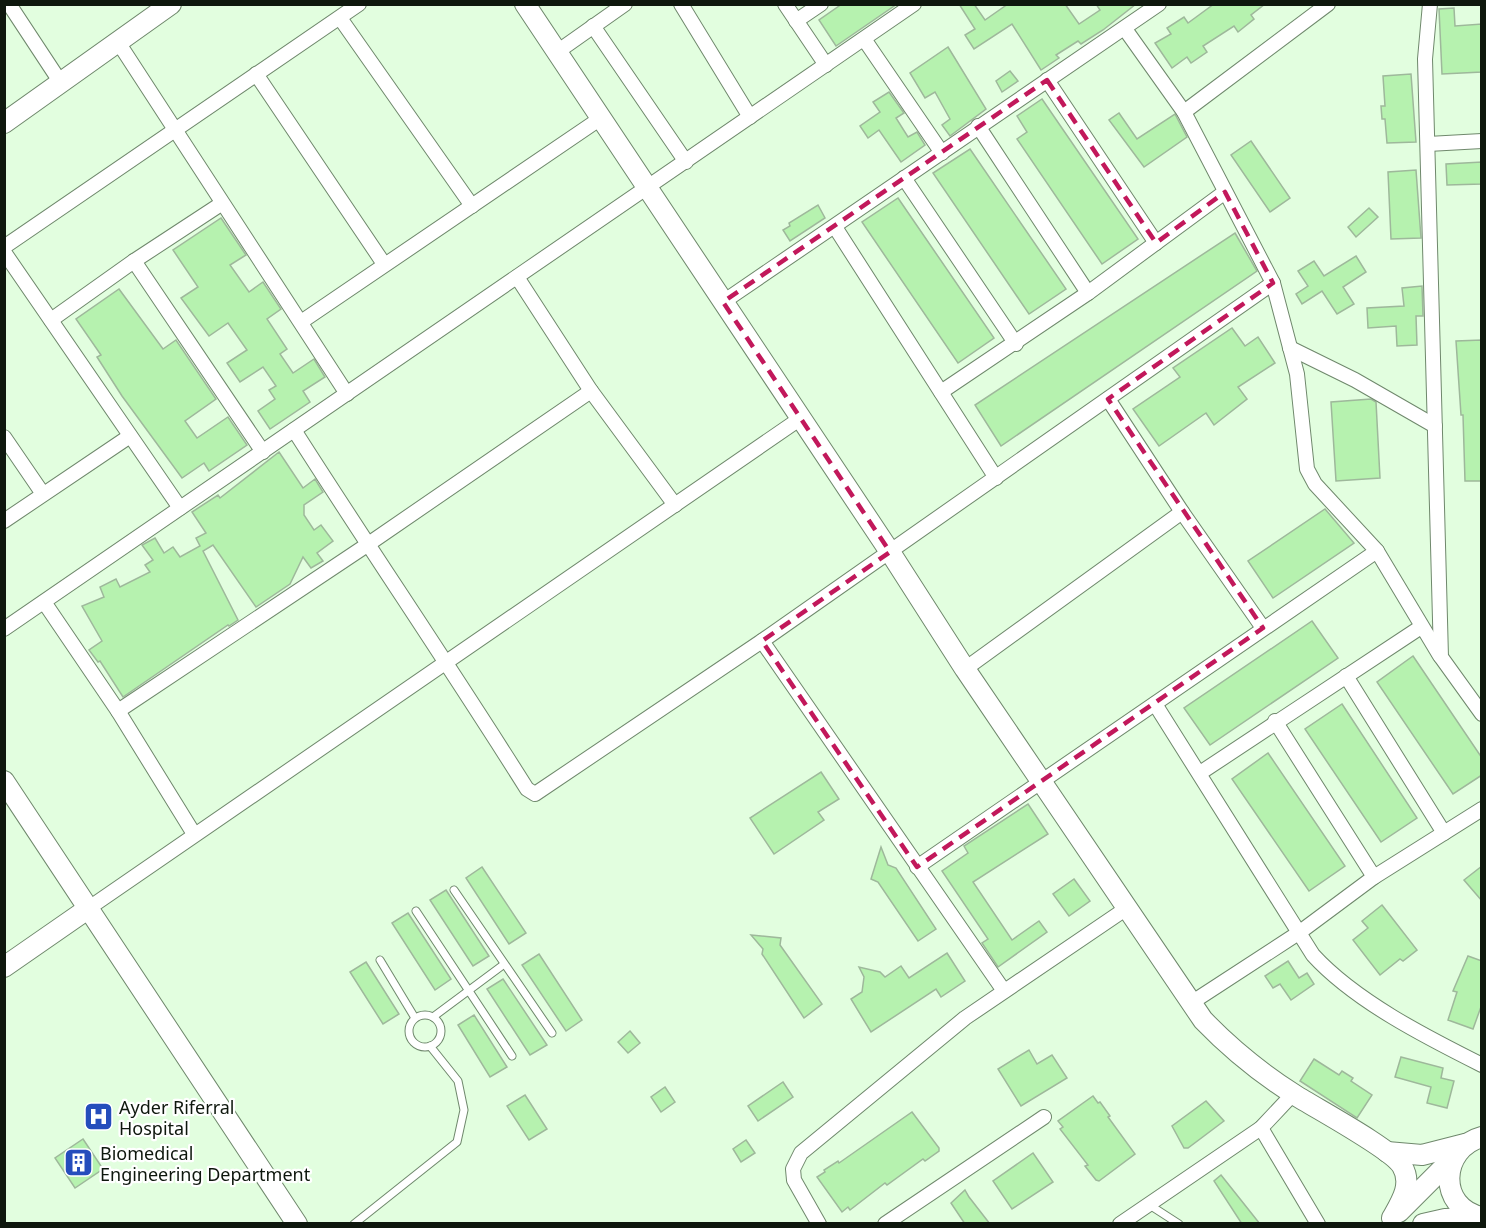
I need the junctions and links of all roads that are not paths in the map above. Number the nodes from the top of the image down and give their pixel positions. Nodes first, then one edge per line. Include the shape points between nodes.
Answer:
1 (9, 4) edge
2 (171, 4) edge
3 (359, 4) edge
4 (525, 4) edge
5 (625, 4) edge
6 (681, 4) edge
7 (785, 4) edge
8 (821, 4) edge
9 (914, 4) edge
10 (1159, 4) edge
11 (1328, 4) edge
12 (1430, 4) edge
13 (340, 18) junction
14 (796, 21) junction
15 (593, 26) junction
16 (1125, 29) junction
17 (864, 39) junction
18 (118, 42) junction
19 (557, 52) junction
20 (826, 65) junction
21 (256, 74) junction
22 (1047, 80) junction
23 (61, 83) junction
24 (1184, 112) junction
25 (750, 117) junction
26 (601, 118) junction
27 (4, 123) edge
28 (978, 126) junction
29 (174, 130) junction
30 (1482, 141) edge
31 (1428, 144) junction
32 (942, 153) junction
33 (686, 162) junction
34 (904, 178) junction
35 (647, 188) junction
36 (1225, 192) junction
37 (221, 204) junction
38 (472, 206) junction
39 (835, 226) junction
40 (1156, 243) junction
41 (4, 247) edge
42 (4, 252) edge
43 (134, 261) junction
44 (384, 264) junction
45 (517, 277) junction
46 (1274, 284) junction
47 (1088, 293) junction
48 (723, 302) junction
49 (51, 320) junction
50 (301, 322) junction
51 (1016, 344) junction
52 (1290, 348) junction
53 (591, 391) junction
54 (941, 392) junction
55 (347, 394) junction
56 (1108, 399) junction
57 (801, 418) junction
58 (1435, 426) junction
59 (294, 430) junction
60 (130, 436) junction
61 (4, 437) edge
62 (263, 452) junction
63 (996, 478) junction
64 (43, 495) junction
65 (675, 506) junction
66 (180, 508) junction
67 (1182, 512) junction
68 (4, 521) edge
69 (367, 545) junction
70 (1377, 551) junction
71 (890, 552) junction
72 (44, 602) junction
73 (1421, 627) junction
74 (1263, 628) junction
75 (4, 629) edge
76 (762, 641) junction
77 (1441, 657) junction
78 (448, 663) junction
79 (965, 669) junction
80 (1346, 676) junction
81 (1155, 704) junction
82 (118, 711) junction
83 (1482, 714) edge
84 (1275, 721) junction
85 (1200, 773) junction
86 (1041, 780) junction
87 (4, 782) edge
88 (1482, 809) edge
89 (1444, 833) junction
90 (194, 834) junction
91 (917, 867) junction
92 (1374, 877) junction
93 (454, 890) dead end
94 (88, 908) junction
95 (1126, 908) junction
96 (416, 911) dead end
97 (1300, 932) junction
98 (7, 960) edge
99 (380, 960) dead end
100 (503, 965) junction
101 (466, 990) junction
102 (1004, 991) junction
103 (1191, 1003) junction
104 (433, 1017) junction
105 (416, 1018) junction
106 (552, 1033) dead end
107 (430, 1046) junction
108 (512, 1056) dead end
109 (1482, 1065) edge
110 (1293, 1094) junction
111 (1044, 1117) dead end
112 (1261, 1128) junction
113 (1471, 1141) edge
114 (1388, 1152) junction
115 (1148, 1204) junction
116 (1473, 1219) edge
117 (1388, 1221) edge
118 (297, 1224) edge
119 (354, 1224) edge
120 (819, 1224) edge
121 (885, 1224) edge
122 (1120, 1224) edge
123 (1179, 1224) edge
124 (1317, 1224) edge
125 (1423, 1224) edge

1 - 23 street
2 - 18 street
3 - 13 street
4 - 19 street
5 - 15 street
6 - 25 street
7 - 14 street
8 - 14 street
9 - 17 street
10 - 16 street
11 - 24 street
12 - 31 street via 1425,59
13 - 21 street
13 - 38 street
14 - 20 street
15 - 19 street
15 - 33 street
16 - 22 street
16 - 24 street
17 - 20 street
17 - 32 street
18 - 23 street
18 - 29 street
19 - 26 street
20 - 25 street
21 - 29 street
21 - 44 street
22 - 28 street
22 - 40 street
23 - 27 street
24 - 36 street
25 - 33 street
26 - 35 street
26 - 38 street
28 - 32 street
28 - 47 street
29 - 37 street
29 - 41 street
30 - 31 street
31 - 58 street
32 - 34 street
33 - 35 street
34 - 39 street
34 - 51 street
35 - 45 street
35 - 48 street
36 - 40 street
36 - 46 street
37 - 43 street
37 - 50 street
38 - 44 street
39 - 48 street
39 - 54 street
40 - 47 street
42 - 49 street
43 - 49 street
43 - 62 street
44 - 50 street
45 - 53 street
45 - 55 street
46 - 52 street
46 - 56 street
47 - 51 street
48 - 57 street
49 - 60 street
50 - 55 street
51 - 54 street
52 - 58 street
52 - 70 street via 1297,374 1307,469 1315,484
53 - 65 street
53 - 69 street
54 - 63 street
55 - 59 street
56 - 63 street
56 - 67 street
57 - 65 street
57 - 71 street
58 - 77 street
59 - 62 street
59 - 69 street
60 - 64 street
60 - 66 street
61 - 64 street
62 - 66 street
63 - 71 street
64 - 68 street
65 - 78 street
66 - 72 street
67 - 74 street
67 - 79 street
69 - 78 street
69 - 82 street
70 - 73 street
70 - 74 street
71 - 76 street
71 - 79 street
72 - 75 street
72 - 82 street
73 - 77 street
73 - 80 street
74 - 81 street
76 - 78 street via 535,794 527,789
76 - 91 street
77 - 83 street
78 - 90 street
79 - 86 street
80 - 84 street
80 - 89 street
81 - 85 street
81 - 86 street
82 - 90 street
84 - 85 street
84 - 92 street
85 - 97 street
86 - 91 street
86 - 95 street
87 - 94 street
88 - 89 street
89 - 92 street
90 - 94 street
91 - 102 street
92 - 97 street
93 - 100 lane
94 - 98 street
94 - 118 street
95 - 102 street
95 - 103 street
96 - 101 lane
97 - 103 street
97 - 109 street via 1327,971 1380,1008
99 - 105 lane
100 - 101 lane
100 - 106 lane
101 - 104 lane
101 - 108 lane
102 - 120 street via 965,1018 801,1153 793,1168 794,1180
103 - 110 street via 1219,1037
104 - 105 lane
104 - 107 lane via 441,1032
105 - 107 lane via 409,1034 413,1042
107 - 119 lane via 458,1081 464,1110 457,1142
110 - 112 street
110 - 114 street
111 - 121 street
112 - 115 street
112 - 124 street
113 - 114 street via 1422,1155
113 - 116 street via 1448,1178 1453,1197
113 - 117 street
114 - 117 street via 1402,1166 1406,1178 1403,1200
115 - 122 street
115 - 123 lane
116 - 125 street

